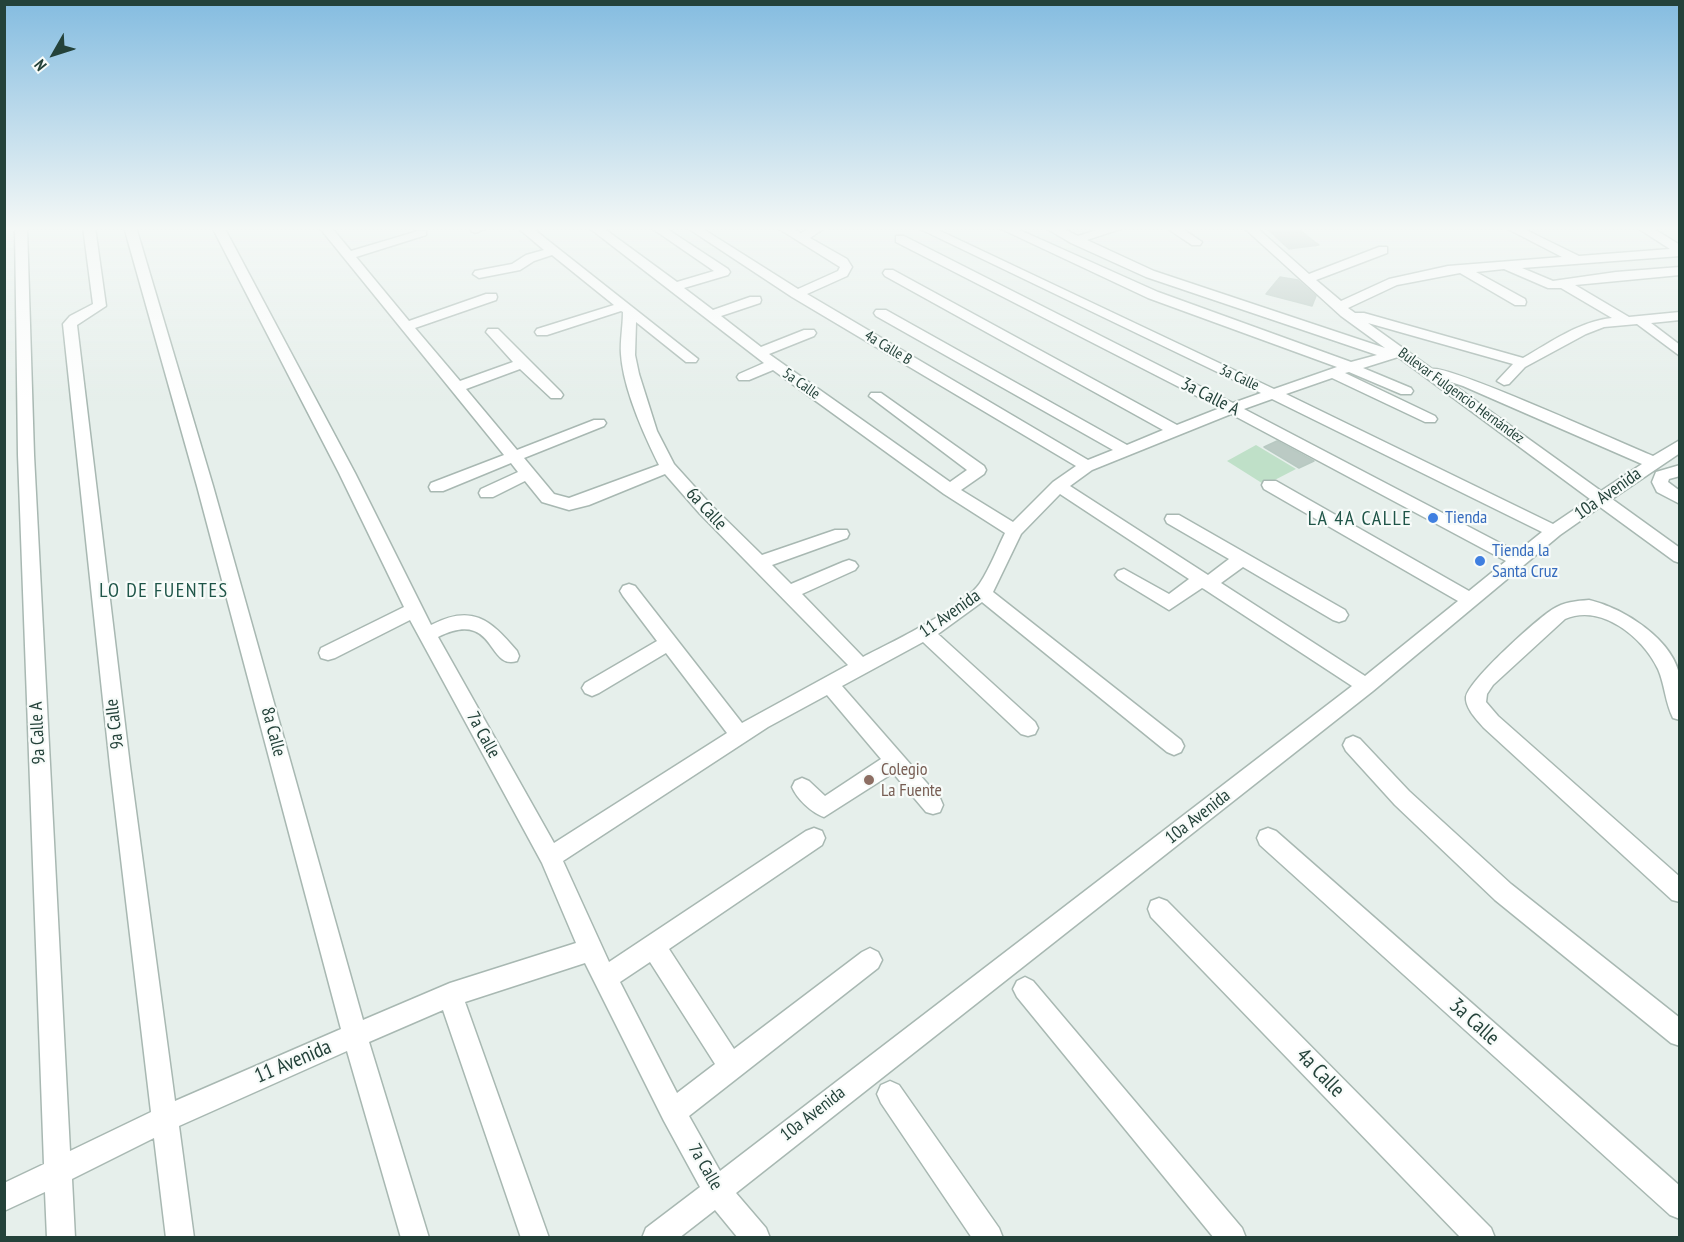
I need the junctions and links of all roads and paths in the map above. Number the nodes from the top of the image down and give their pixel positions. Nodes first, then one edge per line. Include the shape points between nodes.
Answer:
1 (22, 285) edge
2 (97, 285) edge
3 (147, 285) edge
4 (248, 285) edge
5 (373, 285) edge
6 (596, 285) edge
7 (672, 285) edge
8 (682, 285) edge
9 (783, 285) edge
10 (817, 285) edge
11 (911, 285) edge
12 (990, 285) edge
13 (1044, 285) edge
14 (1130, 285) edge
15 (1182, 285) edge
16 (1315, 285) edge
17 (1388, 285) edge
18 (1490, 285) edge
19 (1558, 285) edge
20 (675, 287) junction
21 (797, 294) junction
22 (491, 297) dead end
23 (755, 300) dead end
24 (1520, 302) dead end
25 (626, 308) junction
26 (1343, 310) junction
27 (881, 313) dead end
28 (711, 315) junction
29 (1680, 316) edge
30 (1625, 320) junction
31 (1640, 320) junction
32 (408, 326) junction
33 (493, 332) dead end
34 (542, 332) dead end
35 (809, 333) dead end
36 (1680, 352) edge
37 (759, 353) junction
38 (1396, 353) junction
39 (690, 359) dead end
40 (1522, 362) junction
41 (522, 363) junction
42 (774, 364) junction
43 (1350, 367) junction
44 (1424, 369) junction
45 (1333, 373) junction
46 (744, 377) dead end
47 (1504, 381) dead end
48 (458, 387) junction
49 (1406, 391) dead end
50 (1274, 394) junction
51 (556, 395) dead end
52 (876, 396) dead end
53 (1232, 408) junction
54 (1430, 419) dead end
55 (598, 423) dead end
56 (1175, 430) junction
57 (1680, 445) edge
58 (1123, 449) junction
59 (512, 456) junction
60 (1654, 463) junction
61 (1087, 466) junction
62 (668, 467) junction
63 (1680, 470) edge
64 (526, 474) junction
65 (1270, 485) dead end
66 (1059, 486) junction
67 (437, 487) dead end
68 (950, 490) junction
69 (487, 493) dead end
70 (1602, 499) junction
71 (1680, 500) edge
72 (1173, 519) dead end
73 (1014, 531) junction
74 (1554, 531) junction
75 (841, 534) dead end
76 (1680, 557) edge
77 (1242, 559) junction
78 (1517, 560) junction
79 (758, 563) junction
80 (849, 566) dead end
81 (1124, 575) dead end
82 (1205, 582) junction
83 (629, 591) dead end
84 (789, 592) junction
85 (982, 593) junction
86 (1471, 600) junction
87 (414, 610) junction
88 (1339, 615) dead end
89 (924, 633) junction
90 (427, 635) junction
91 (668, 644) junction
92 (328, 653) dead end
93 (510, 656) dead end
94 (861, 667) junction
95 (829, 684) junction
96 (1366, 686) junction
97 (592, 688) dead end
98 (1680, 712) edge
99 (1028, 728) dead end
100 (739, 734) junction
101 (1353, 745) dead end
102 (1174, 746) dead end
103 (895, 762) junction
104 (802, 787) dead end
105 (933, 805) dead end
106 (814, 838) dead end
107 (1268, 838) dead end
108 (550, 857) junction
109 (1680, 892) edge
110 (1159, 909) dead end
111 (653, 946) junction
112 (591, 950) junction
113 (870, 960) dead end
114 (606, 978) junction
115 (1025, 989) dead end
116 (450, 995) junction
117 (1680, 1034) edge
118 (355, 1036) junction
119 (731, 1067) junction
120 (890, 1094) dead end
121 (674, 1112) junction
122 (164, 1119) junction
123 (59, 1172) junction
124 (716, 1190) junction
125 (4, 1198) edge
126 (1680, 1206) edge
127 (61, 1238) edge
128 (180, 1238) edge
129 (415, 1238) edge
130 (535, 1238) edge
131 (656, 1238) edge
132 (756, 1238) edge
133 (989, 1238) edge
134 (1233, 1238) edge
135 (1481, 1238) edge

1 - 123 street, 9a Calle A via 26,455
2 - 122 street, 9a Calle via 100,306 70,324
3 - 118 street, 8a Calle
4 - 87 street, 7a Calle
5 - 32 street
6 - 25 street
7 - 20 street, 5a Calle
8 - 20 street
9 - 21 street, 4a Calle B
10 - 21 street
11 - 56 street
12 - 53 street, 3a Calle A
13 - 50 street, 3a Calle
14 - 43 street
15 - 38 street
16 - 26 street, Bulevar Fulgencio Hernández
17 - 26 street
18 - 24 street
19 - 30 street
20 - 28 street, 5a Calle
21 - 61 street, 4a Calle B
22 - 32 street
23 - 28 street
25 - 34 street
25 - 39 street
25 - 62 street, 6a Calle via 632,374 650,431
26 - 38 street, Bulevar Fulgencio Hernández
26 - 40 street
27 - 58 street
28 - 37 street, 5a Calle
29 - 31 street
30 - 31 street
30 - 40 street via 1591,327
31 - 36 street
32 - 48 street
33 - 41 street
35 - 37 street
37 - 42 street, 5a Calle
38 - 43 street, 11 Avenida
38 - 44 street, Bulevar Fulgencio Hernández
40 - 47 street
41 - 48 street
41 - 51 street
42 - 46 street
42 - 68 street, 5a Calle
43 - 45 street, 11 Avenida
43 - 49 street
44 - 60 street via 1468,383
44 - 70 street, Bulevar Fulgencio Hernández
45 - 50 street, 11 Avenida
45 - 54 street
48 - 59 street
50 - 53 street, 11 Avenida
50 - 74 street, 3a Calle
52 - 68 street via 978,472
53 - 56 street, 11 Avenida
53 - 78 street, 3a Calle A
55 - 59 street
56 - 58 street, 11 Avenida
57 - 60 street, 10a Avenida
58 - 61 street, 11 Avenida
59 - 64 street
59 - 67 street
60 - 70 street, 10a Avenida
61 - 66 street, 11 Avenida
62 - 64 street via 569,504 548,498
62 - 79 street, 6a Calle
63 - 71 street via 1662,476 1660,482
64 - 69 street
65 - 86 street
66 - 73 street, 11 Avenida
66 - 82 street
68 - 73 street, 5a Calle
70 - 74 street, 10a Avenida
70 - 76 street, Bulevar Fulgencio Hernández
72 - 77 street
73 - 85 street, 11 Avenida
74 - 78 street, 10a Avenida
75 - 79 street
77 - 82 street
77 - 88 street
78 - 86 street, 10a Avenida
79 - 84 street, 6a Calle
80 - 84 street
81 - 82 street via 1169,603
82 - 96 street
83 - 91 street
84 - 94 street, 6a Calle
85 - 89 street, 11 Avenida
85 - 102 street
86 - 96 street, 10a Avenida
87 - 90 street, 7a Calle
87 - 92 street
89 - 94 street, 11 Avenida
89 - 99 street
90 - 93 street via 459,621 477,622 489,630
90 - 108 street, 7a Calle
91 - 97 street
91 - 100 street
94 - 95 street, 11 Avenida
95 - 100 street, 11 Avenida
95 - 103 street
96 - 124 street, 10a Avenida
98 - 109 street via 1666,665 1655,648 1613,614 1584,606 1559,614 1486,680 1475,698 1480,710
100 - 108 street, 11 Avenida
101 - 117 street via 1402,798 1503,892
103 - 104 street via 824,808
103 - 105 street
106 - 111 street
107 - 126 street, 3a Calle
108 - 112 street, 7a Calle
110 - 135 street, 4a Calle
111 - 114 street
111 - 119 street
112 - 114 street, 7a Calle
112 - 116 street, 11 Avenida
113 - 119 street
114 - 121 street, 7a Calle
115 - 134 street
116 - 118 street, 11 Avenida
116 - 130 street
118 - 122 street, 11 Avenida
118 - 129 street, 8a Calle
119 - 121 street
120 - 133 street
121 - 124 street, 7a Calle
122 - 123 street, 11 Avenida
122 - 128 street, 9a Calle
123 - 125 street, 11 Avenida
123 - 127 street, 9a Calle A
124 - 131 street, 10a Avenida
124 - 132 street, 7a Calle

